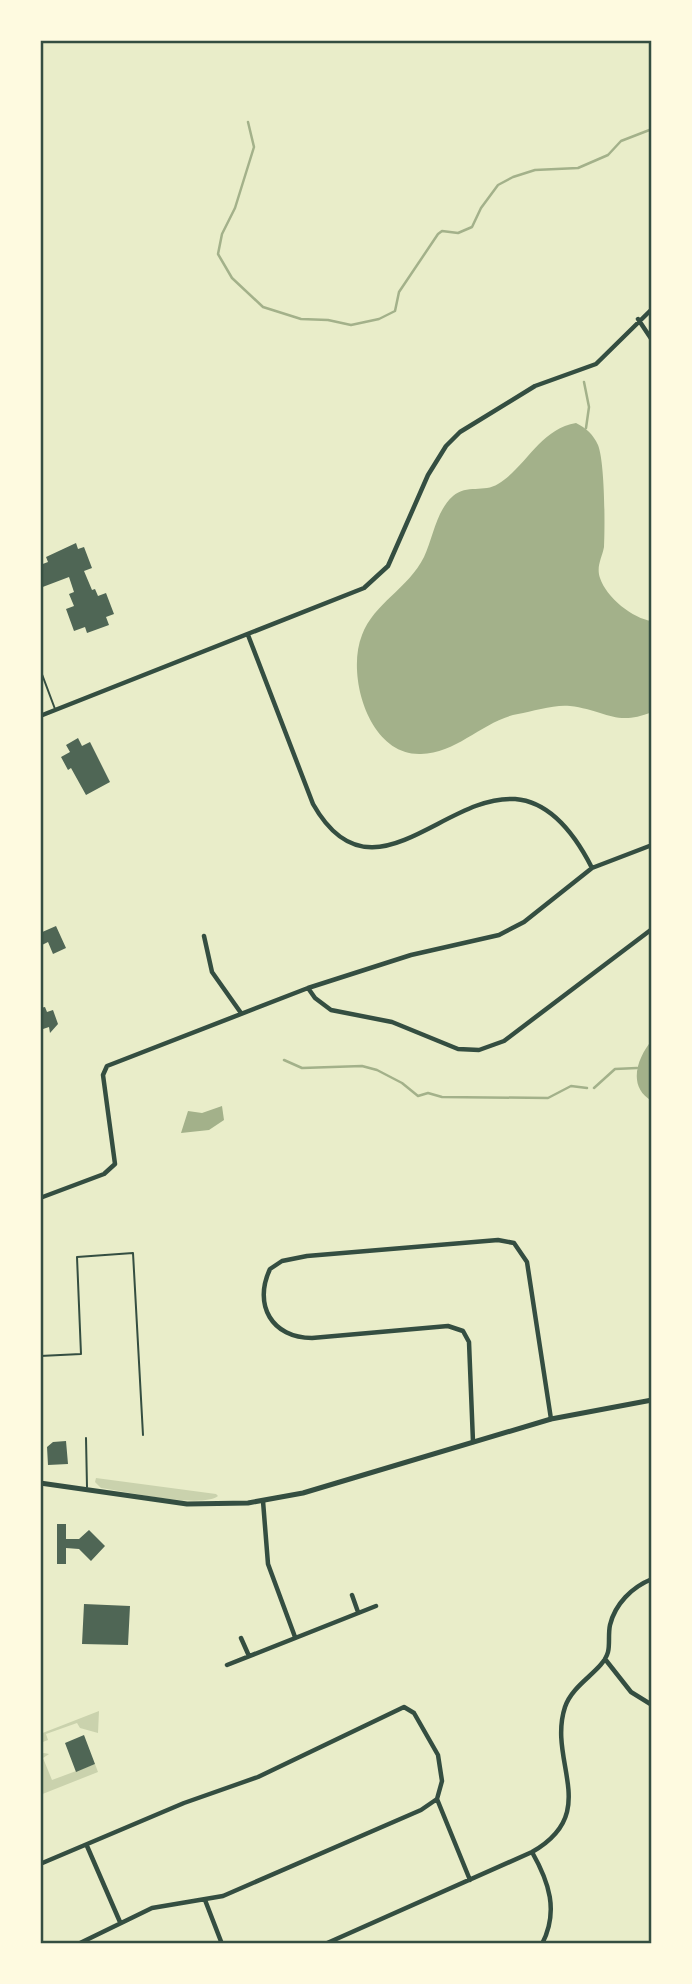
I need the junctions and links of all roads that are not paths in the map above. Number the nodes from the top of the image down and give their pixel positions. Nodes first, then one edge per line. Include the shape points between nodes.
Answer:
1 (652, 309) edge
2 (638, 319) junction
3 (652, 340) edge
4 (248, 635) junction
5 (40, 669) edge
6 (56, 710) junction
7 (40, 716) edge
8 (652, 845) edge
9 (592, 868) junction
10 (652, 929) edge
11 (204, 936) dead end
12 (308, 988) junction
13 (241, 1013) junction
14 (40, 1198) edge
15 (40, 1356) edge
16 (652, 1400) edge
17 (551, 1419) junction
18 (143, 1434) dead end
19 (86, 1438) dead end
20 (473, 1442) junction
21 (40, 1483) edge
22 (86, 1488) junction
23 (263, 1501) junction
24 (652, 1579) edge
25 (352, 1595) dead end
26 (376, 1606) dead end
27 (359, 1612) junction
28 (295, 1637) junction
29 (241, 1638) dead end
30 (249, 1656) junction
31 (605, 1659) junction
32 (227, 1665) dead end
33 (652, 1705) edge
34 (437, 1799) junction
35 (87, 1846) junction
36 (532, 1852) junction
37 (40, 1864) edge
38 (470, 1880) junction
39 (205, 1900) junction
40 (120, 1922) junction
41 (78, 1944) edge
42 (222, 1944) edge
43 (325, 1944) edge
44 (542, 1944) edge

1 - 2 street
2 - 3 street
2 - 4 street via 596,364 543,382 460,432 428,475 391,561 374,582
4 - 6 street
4 - 9 street via 313,804 342,840 368,847 391,846 477,804 509,799 531,804 556,820
5 - 6 lane
6 - 7 street
8 - 9 street
9 - 12 street via 528,919 499,935 411,955
10 - 12 street via 504,1041 479,1051 457,1049 392,1022 331,1010
11 - 13 street via 212,972
12 - 13 street
13 - 14 street via 106,1067 103,1075 115,1164 104,1174
15 - 18 lane via 81,1354 77,1257 133,1253
16 - 17 street
17 - 20 street
17 - 20 street via 527,1262 514,1243 498,1240 307,1256 279,1262 270,1269 267,1311 276,1327 290,1336 448,1326 463,1331 469,1342
19 - 22 lane
20 - 23 street
21 - 22 street
22 - 23 street via 187,1504
23 - 28 street via 268,1564
24 - 31 street via 634,1589 617,1608
25 - 27 street
26 - 27 street
27 - 28 street
28 - 30 street
29 - 30 street
30 - 32 street
31 - 33 street via 631,1692
31 - 36 street via 582,1680 566,1705 562,1727 570,1779 568,1810 559,1829
34 - 35 street via 442,1781 438,1755 418,1718 408,1708 397,1709 258,1777 184,1803
34 - 38 street
34 - 39 street via 411,1815
35 - 37 street
35 - 40 street
36 - 38 street
36 - 44 street via 551,1900
38 - 43 street
39 - 40 street via 161,1905
39 - 42 street
40 - 41 street

